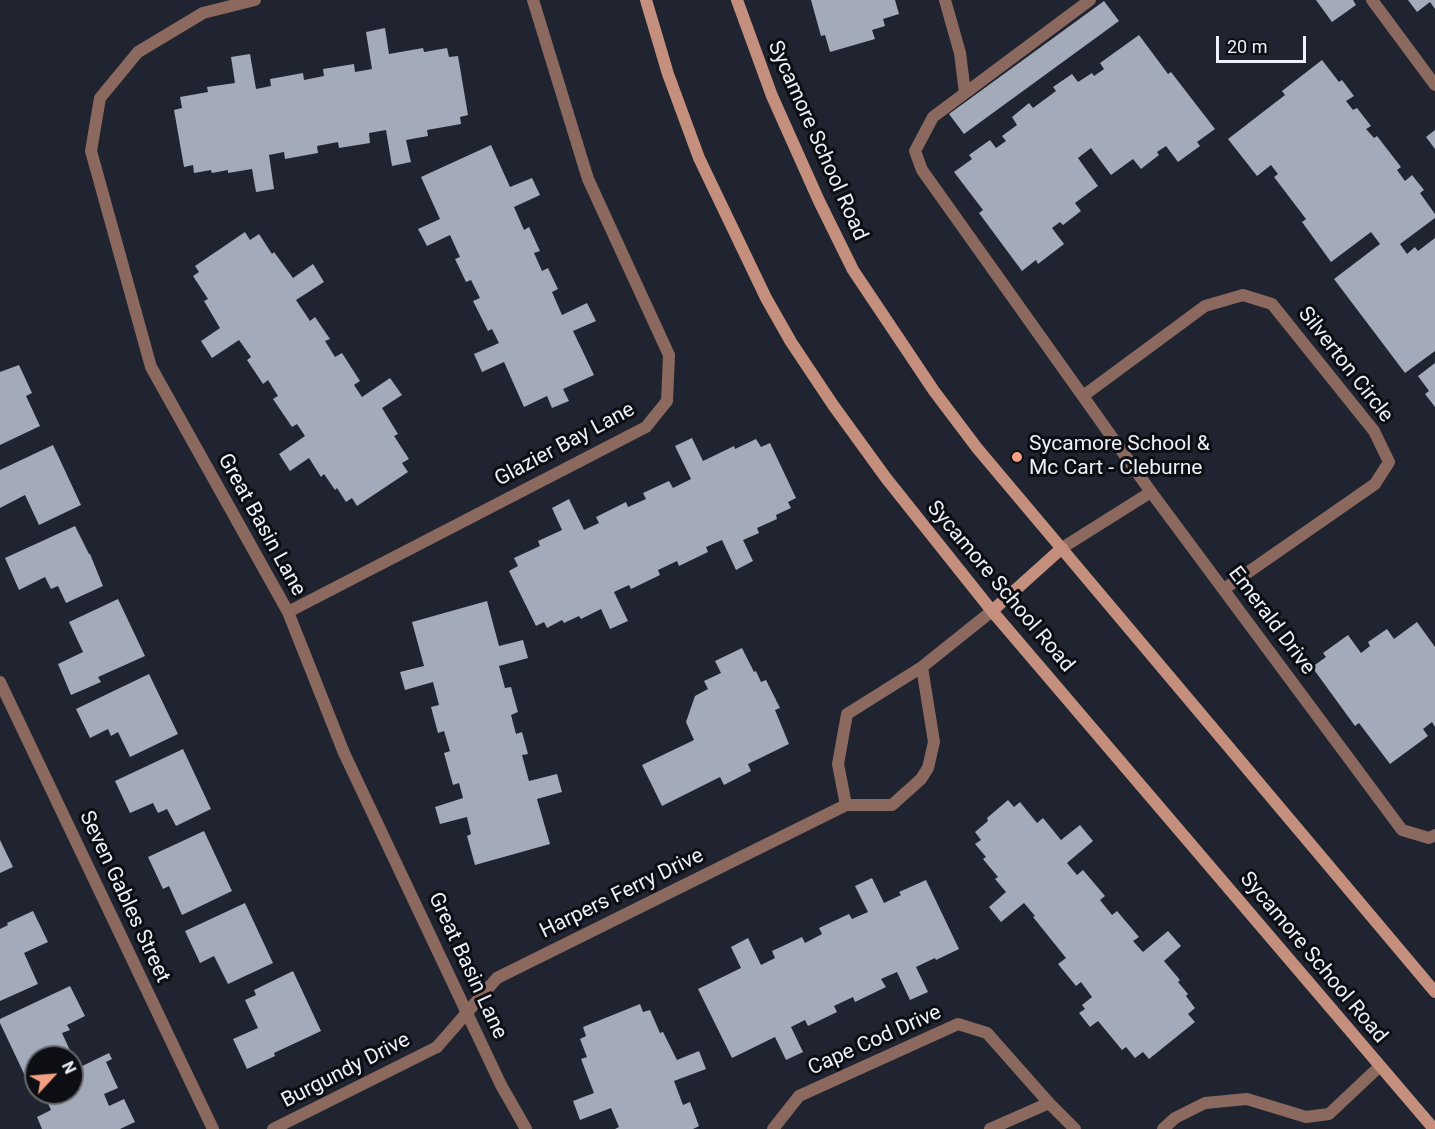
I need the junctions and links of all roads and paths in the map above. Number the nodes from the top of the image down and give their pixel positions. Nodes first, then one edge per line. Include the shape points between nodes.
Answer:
1 (255, 0) edge
2 (533, 0) edge
3 (646, 0) edge
4 (737, 0) edge
5 (945, 0) edge
6 (1090, 0) edge
7 (1372, 0) edge
8 (1435, 85) edge
9 (965, 93) junction
10 (1083, 396) junction
11 (1151, 492) junction
12 (1062, 548) junction
13 (1224, 589) junction
14 (992, 610) junction
15 (288, 612) junction
16 (922, 667) junction
17 (0, 682) edge
18 (846, 805) junction
19 (1435, 835) edge
20 (1435, 992) edge
21 (468, 1013) junction
22 (437, 1047) joint
23 (1380, 1066) junction
24 (1049, 1103) junction
25 (213, 1129) edge
26 (273, 1129) edge
27 (526, 1129) edge
28 (773, 1129) edge
29 (990, 1129) edge
30 (1075, 1129) edge
31 (1163, 1129) edge
32 (1434, 1129) edge

1 - 15 street, Great Basin Lane via 203,13 138,52 100,98 91,151 151,367
2 - 15 street, Glazier Bay Lane via 588,179 669,355 667,401 646,427
3 - 14 main road, Sycamore School Road via 699,158 766,298 833,405
4 - 12 main road, Sycamore School Road via 772,96 853,270 934,391
5 - 9 street via 960,53
6 - 9 street, Emerald Drive
7 - 8 street
9 - 10 street, Emerald Drive via 933,117 915,151 922,170
10 - 11 street, Emerald Drive
10 - 13 street, Silverton Circle via 1205,306 1242,296 1272,304 1374,431 1389,462 1375,484
11 - 12 street
11 - 13 street, Emerald Drive
12 - 14 main road
12 - 20 main road, Sycamore School Road
13 - 19 street, Emerald Drive via 1402,830 1429,838
14 - 16 street
14 - 23 main road, Sycamore School Road
15 - 21 street, Great Basin Lane via 344,753
16 - 18 street via 847,714 838,764
16 - 18 street via 934,742 928,768 892,806
17 - 25 street, Seven Gables Street
18 - 21 street, Harpers Ferry Drive via 497,978
21 - 22 street, Harpers Ferry Drive
21 - 27 street, Great Basin Lane
22 - 26 street, Burgundy Drive
23 - 31 street via 1329,1114 1306,1117 1247,1099 1205,1103 1175,1118
23 - 32 main road, Sycamore School Road
24 - 28 street, Cape Cod Drive via 987,1033 958,1024 799,1096
24 - 29 street
24 - 30 street, Cape Cod Drive

